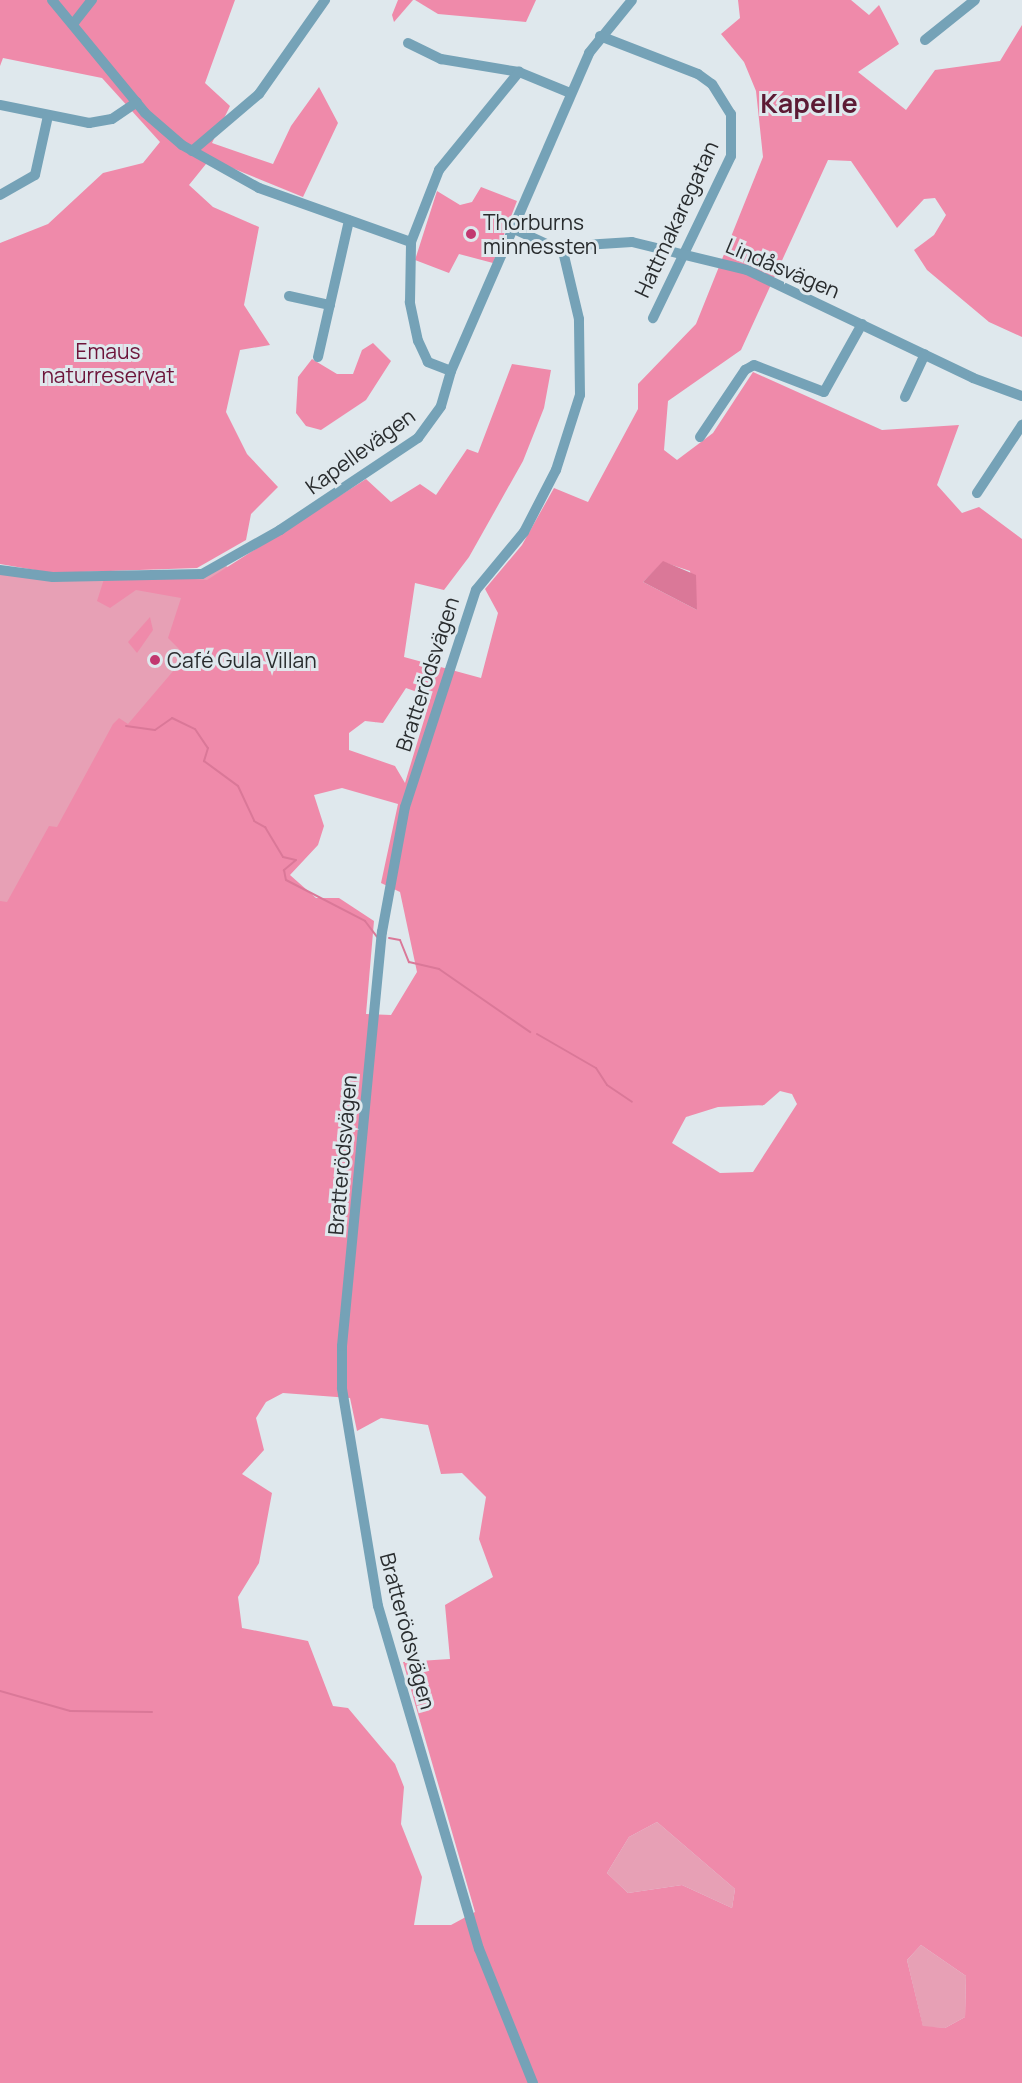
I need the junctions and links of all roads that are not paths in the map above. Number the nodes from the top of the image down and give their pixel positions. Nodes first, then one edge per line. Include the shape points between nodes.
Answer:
1 (52, 0) edge
2 (92, 0) edge
3 (325, 0) edge
4 (632, 0) edge
5 (975, 0) edge
6 (74, 24) junction
7 (600, 36) junction
8 (925, 40) dead end
9 (408, 43) dead end
10 (519, 72) junction
11 (570, 93) junction
12 (137, 102) junction
13 (0, 105) edge
14 (48, 116) junction
15 (192, 151) junction
16 (0, 195) edge
17 (349, 220) junction
18 (513, 229) junction
19 (411, 242) junction
20 (562, 247) junction
21 (682, 251) junction
22 (289, 296) dead end
23 (330, 305) junction
24 (653, 318) dead end
25 (862, 324) junction
26 (925, 354) junction
27 (318, 357) dead end
28 (451, 371) junction
29 (1022, 396) edge
30 (905, 397) dead end
31 (1022, 425) edge
32 (700, 437) dead end
33 (977, 493) dead end
34 (0, 570) edge
35 (533, 2083) edge

1 - 6 street
2 - 6 street
3 - 15 street via 259,94
4 - 7 street, Kapellevägen
5 - 8 street
6 - 12 street
7 - 11 street, Kapellevägen
7 - 21 street, Hattmakaregatan via 698,74 712,84 731,114 730,156
9 - 10 street via 441,58
10 - 11 street
10 - 19 street via 439,170
11 - 18 street, Kapellevägen
12 - 14 street via 100,121
12 - 15 street
13 - 14 street
14 - 16 street via 34,176
15 - 17 street via 259,188
17 - 19 street
17 - 23 street
18 - 20 street, Lindåsvägen
18 - 28 street, Kapellevägen
19 - 28 street via 410,302 418,341 428,362
20 - 21 street, Lindåsvägen via 632,242
20 - 35 street, Bratterödsvägen via 579,319 580,395 556,470 524,532 476,590 405,807 382,932 342,1346 342,1388 378,1606 479,1949
21 - 24 street, Hattmakaregatan
21 - 25 street, Lindåsvägen via 763,276
22 - 23 street
23 - 27 street
25 - 26 street, Lindåsvägen
25 - 32 street via 824,393 754,365 745,370
26 - 29 street, Lindåsvägen
26 - 30 street
28 - 34 street, Kapellevägen via 441,406 418,438 213,571 66,578
31 - 33 street

